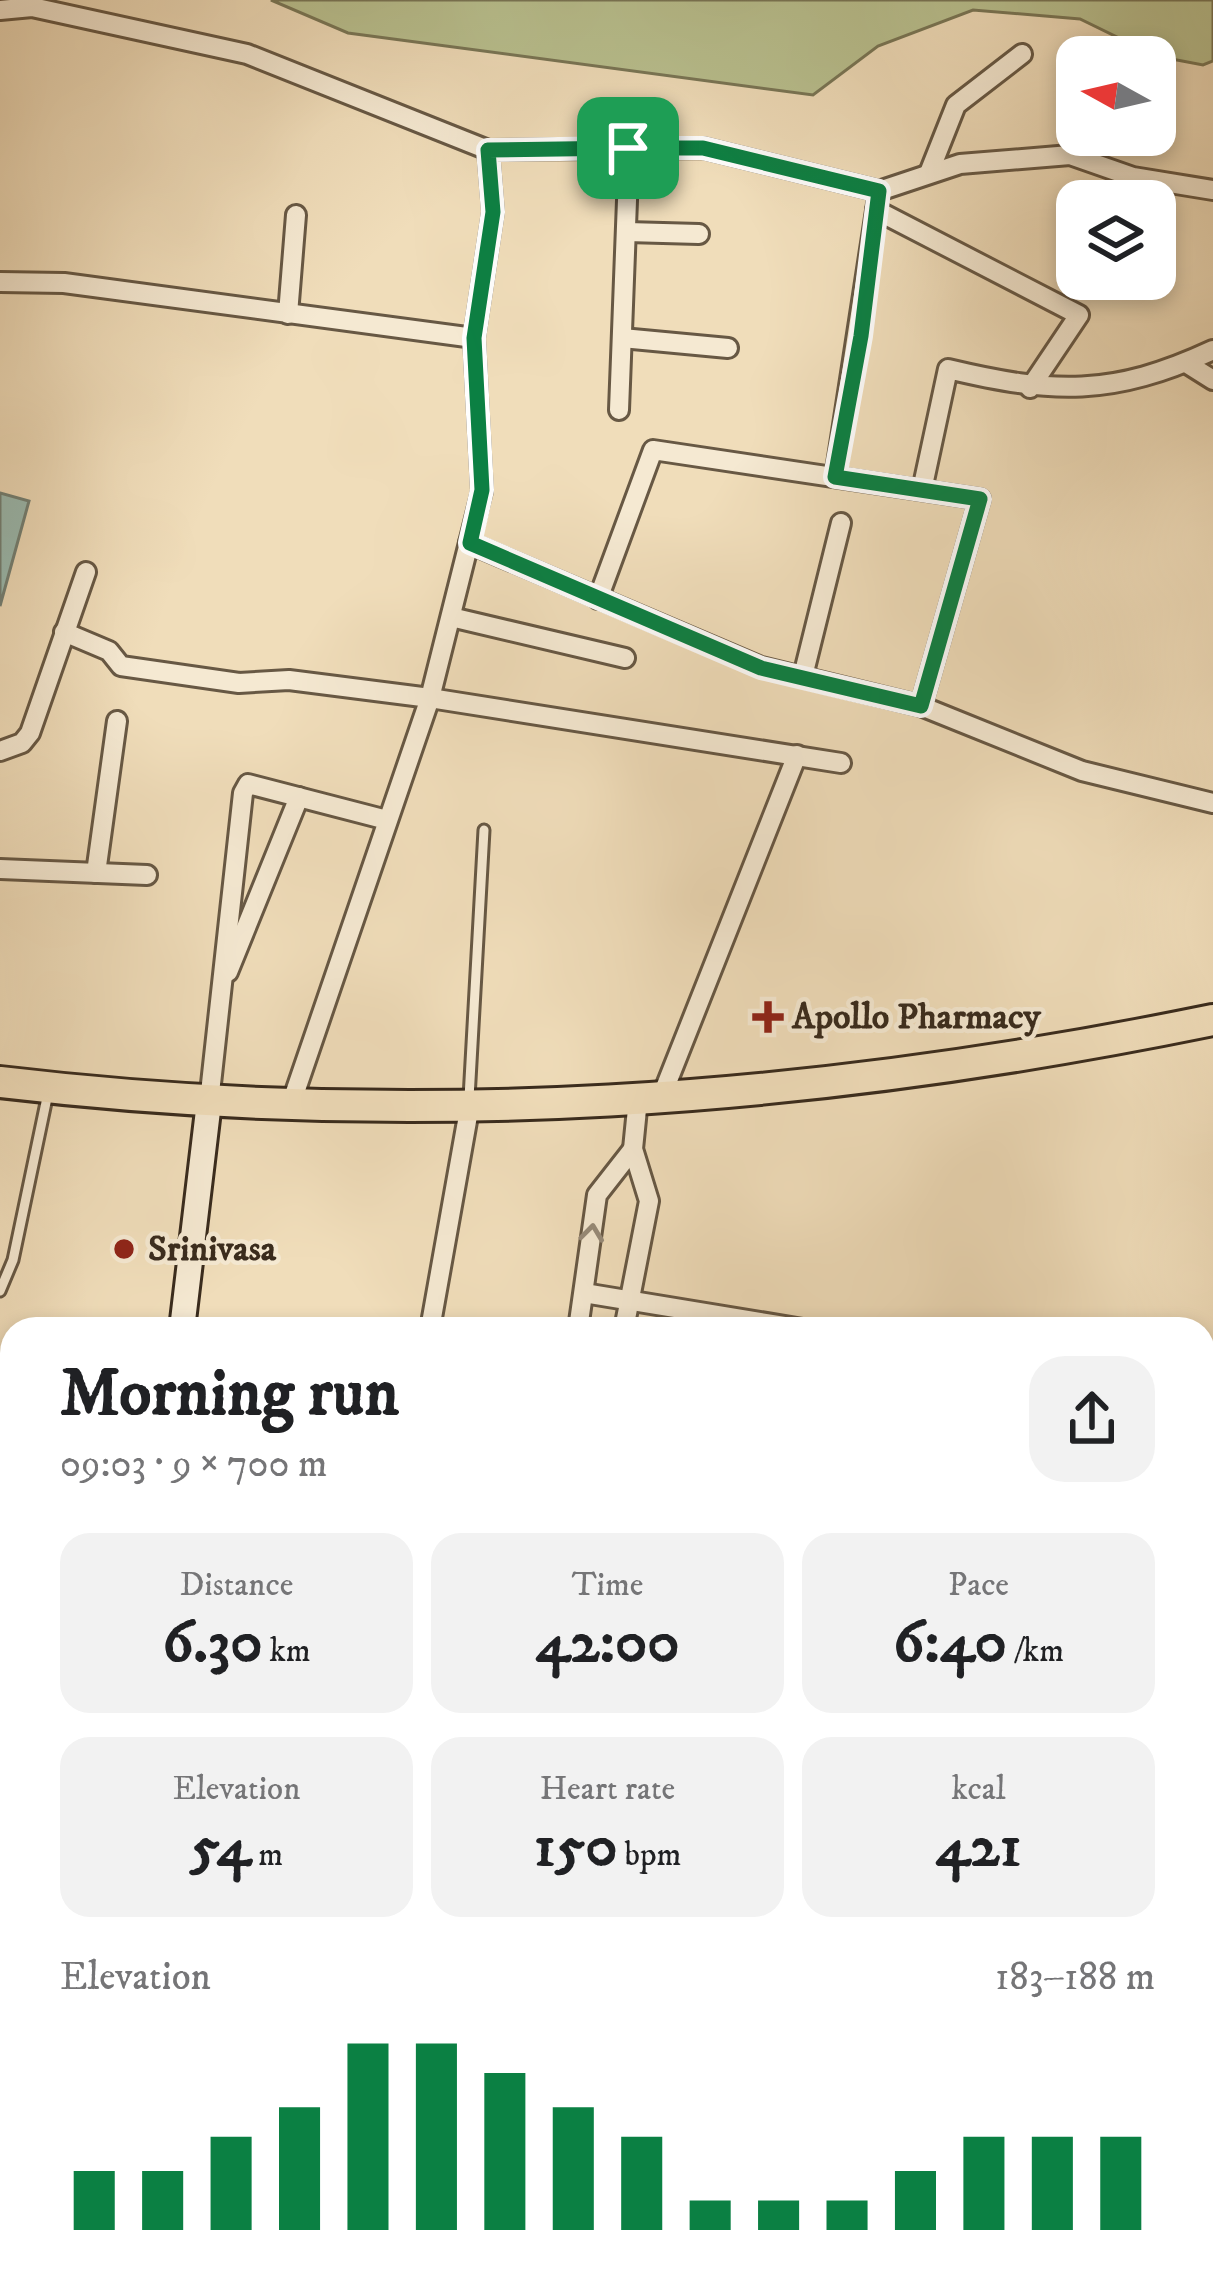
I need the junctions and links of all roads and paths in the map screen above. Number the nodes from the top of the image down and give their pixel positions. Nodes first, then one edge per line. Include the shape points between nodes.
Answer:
1 (0, 10) edge
2 (1022, 55) dead end
3 (628, 148) junction
4 (488, 150) junction
5 (929, 173) junction
6 (1213, 190) edge
7 (878, 200) junction
8 (296, 215) dead end
9 (627, 232) junction
10 (699, 234) dead end
11 (0, 282) edge
12 (288, 314) junction
13 (474, 338) junction
14 (622, 338) junction
15 (728, 348) dead end
16 (1213, 350) edge
17 (1186, 363) junction
18 (1213, 380) edge
19 (1030, 388) junction
20 (619, 410) dead end
21 (835, 477) junction
22 (922, 490) junction
23 (841, 524) dead end
24 (470, 543) junction
25 (86, 572) dead end
26 (598, 598) junction
27 (451, 617) junction
28 (64, 632) junction
29 (625, 658) dead end
30 (803, 676) junction
31 (430, 698) junction
32 (921, 706) junction
33 (117, 721) dead end
34 (0, 751) edge
35 (797, 755) junction
36 (841, 763) dead end
37 (299, 797) junction
38 (1213, 803) edge
39 (388, 820) junction
40 (484, 830) dead end
41 (0, 869) edge
42 (96, 873) junction
43 (147, 875) dead end
44 (220, 993) junction
45 (1213, 1020) edge
46 (0, 1082) edge
47 (49, 1088) junction
48 (649, 1099) junction
49 (209, 1102) junction
50 (290, 1107) junction
51 (469, 1110) junction
52 (633, 1150) junction
53 (0, 1291) edge
54 (584, 1293) junction
55 (628, 1302) junction
56 (183, 1317) edge
57 (432, 1317) edge
58 (580, 1317) edge
59 (626, 1317) edge
60 (710, 1317) edge

1 - 4 street via 32,7 247,54
2 - 5 street via 956,105
3 - 4 street
3 - 7 street via 703,148
3 - 9 street
4 - 13 street via 493,212
5 - 6 street via 1070,155 1133,177
5 - 7 street
7 - 19 street via 1078,315
7 - 21 street
8 - 12 street
9 - 10 street
9 - 14 street
11 - 12 street via 64,283
12 - 13 street
13 - 24 street via 482,490
14 - 15 street
14 - 20 street
16 - 17 street
17 - 18 street
17 - 19 street via 1116,385
19 - 22 street via 948,369
21 - 22 street
21 - 26 street via 653,450
22 - 32 street via 980,499
23 - 30 street
24 - 26 street
24 - 27 street
25 - 28 street
26 - 30 street via 761,668
27 - 29 street
27 - 31 street
28 - 31 street via 109,651 121,666
28 - 34 street via 29,733
30 - 32 street
31 - 35 street
31 - 39 street
32 - 38 street via 1082,771
33 - 42 street
35 - 36 street
35 - 48 street
37 - 39 street
37 - 44 street
37 - 44 street via 257,784 243,793
39 - 50 street
40 - 51 lane
41 - 42 street
42 - 43 street
44 - 49 street
45 - 48 highway via 1025,1058
46 - 47 highway
47 - 49 highway
47 - 53 lane
48 - 51 highway
48 - 52 street
49 - 50 highway
49 - 56 main road
50 - 51 highway
51 - 57 street
54 -> 52 street via 597,1195
52 - 55 street via 649,1201
54 - 55 street
54 - 58 street
55 - 59 street
55 - 60 street

